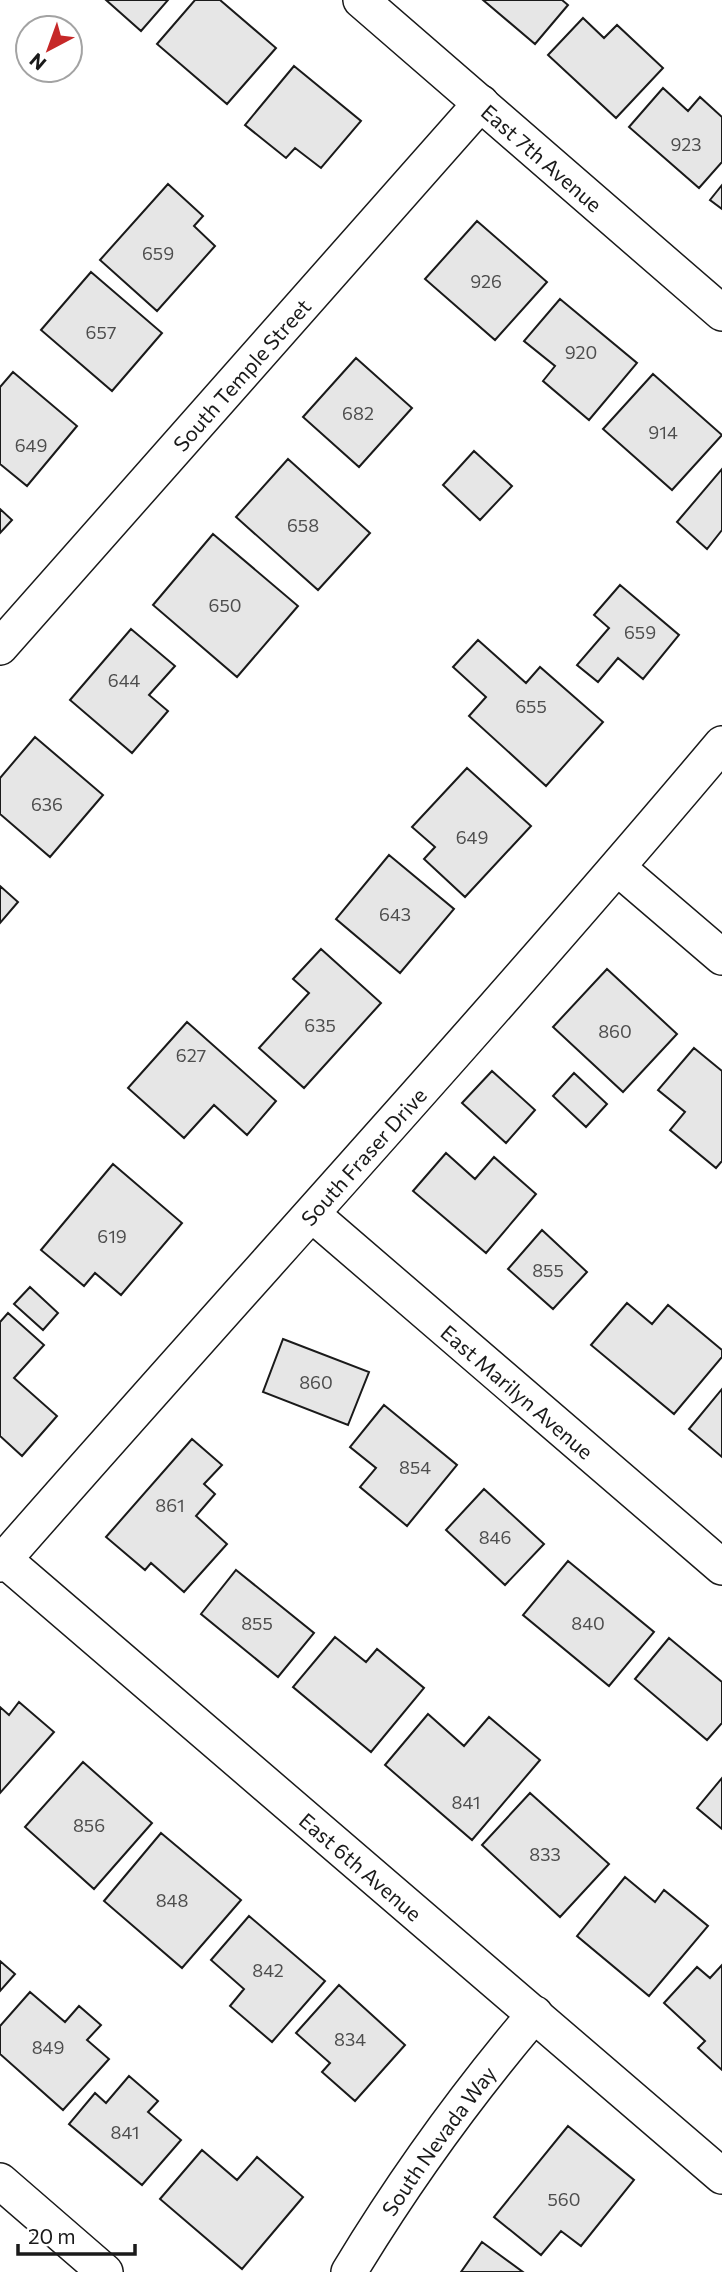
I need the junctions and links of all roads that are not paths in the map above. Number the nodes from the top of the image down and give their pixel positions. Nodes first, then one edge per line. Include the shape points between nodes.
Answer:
1 (361, 0) edge
2 (481, 103) junction
3 (722, 313) edge
4 (0, 647) edge
5 (722, 744) edge
6 (618, 868) junction
7 (722, 957) edge
8 (313, 1215) junction
9 (1, 1560) edge
10 (722, 1567) edge
11 (535, 2014) junction
12 (722, 2176) edge
13 (0, 2181) edge
14 (106, 2272) edge
15 (349, 2272) edge

1 - 2 street, East 7th Avenue
2 - 3 street, East 7th Avenue
2 - 4 street, South Temple Street
5 - 6 street, South Fraser Drive
6 - 7 street
6 - 8 street, South Fraser Drive
8 - 9 street, South Fraser Drive
8 - 10 street, East Marilyn Avenue
9 - 11 street, East 6th Avenue
11 - 12 street, East 6th Avenue
11 - 15 street, South Nevada Way via 466,2098 392,2201
13 - 14 street

